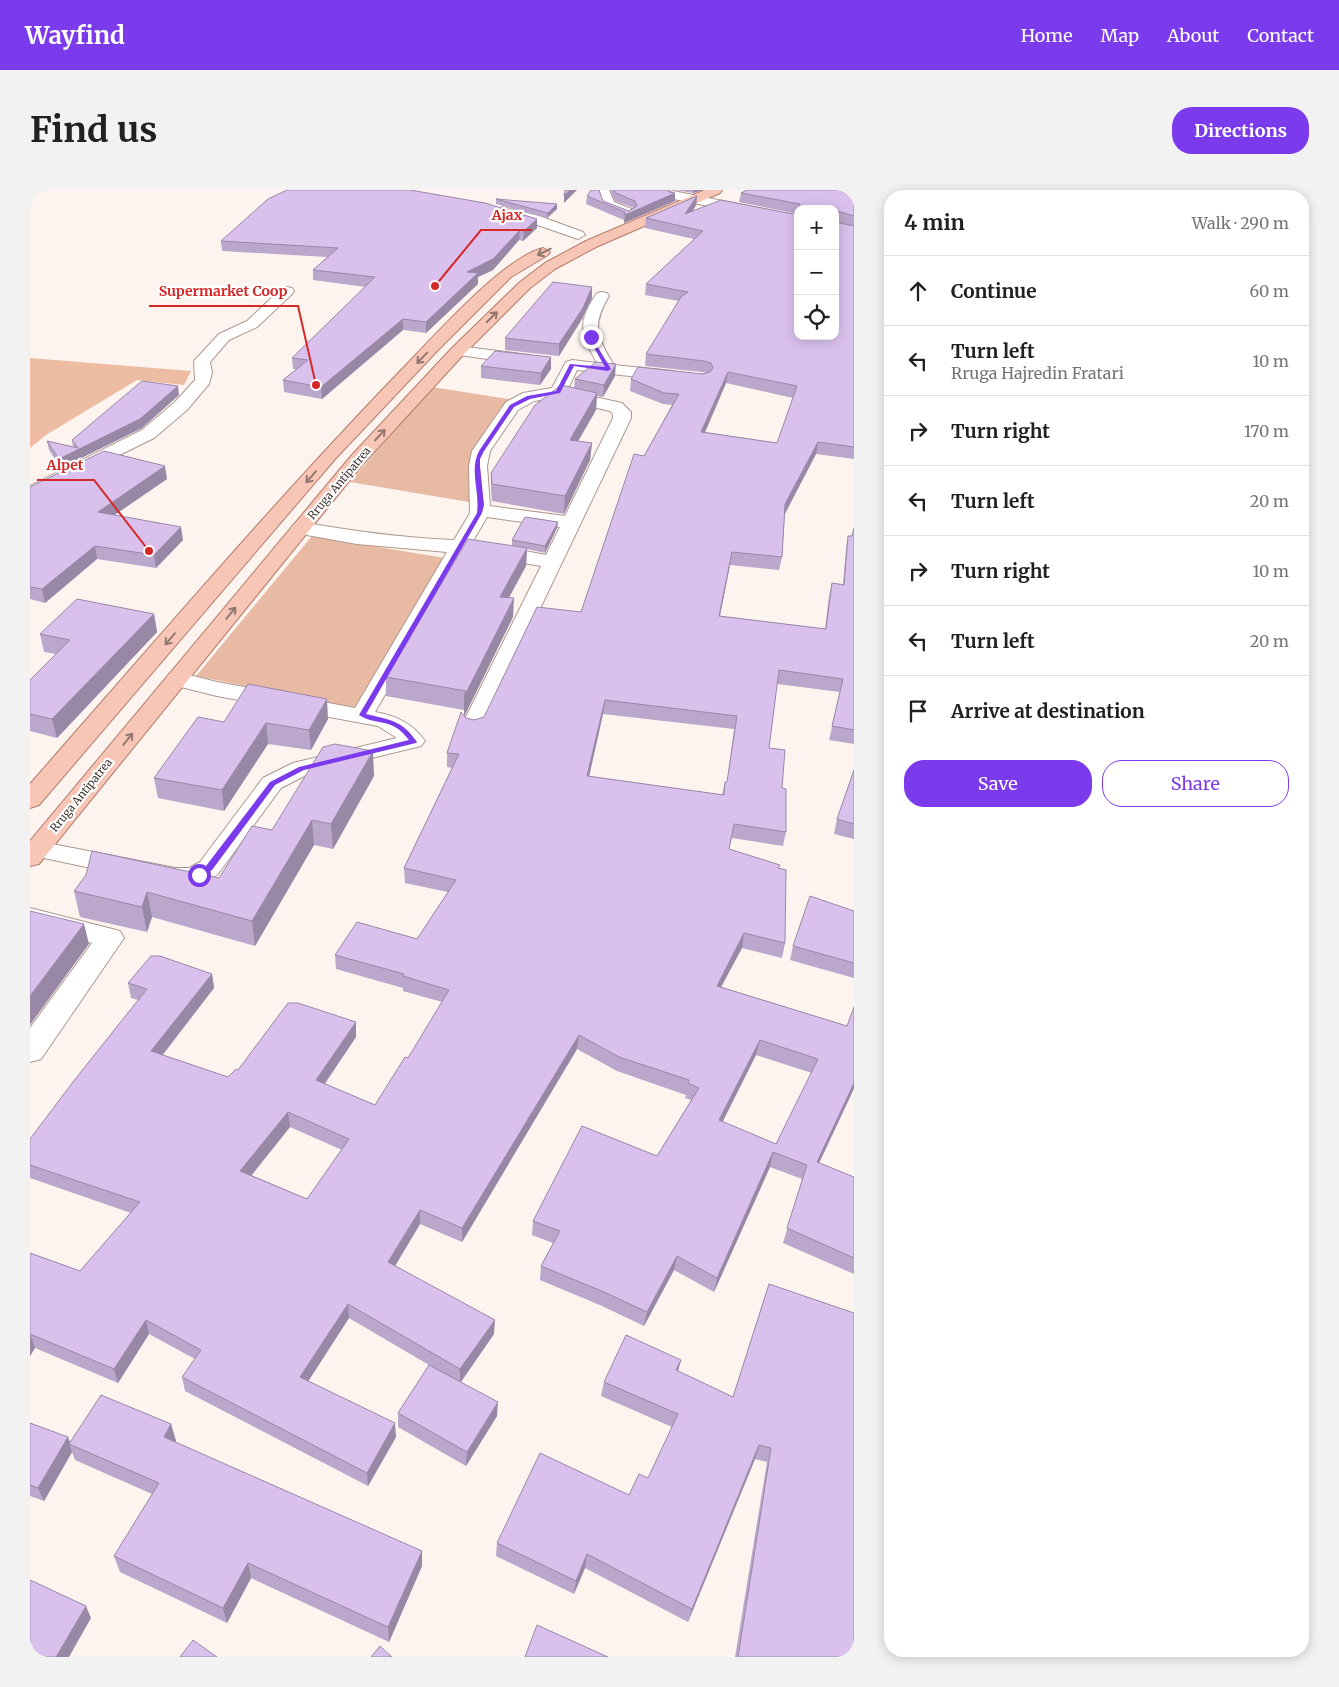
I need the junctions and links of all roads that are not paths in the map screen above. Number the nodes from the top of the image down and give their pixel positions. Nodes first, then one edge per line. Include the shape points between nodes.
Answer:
1 (604, 190) edge
2 (716, 190) edge
3 (684, 195) edge
4 (491, 208) edge
5 (629, 213) junction
6 (794, 219) edge
7 (578, 235) junction
8 (288, 291) dead end
9 (602, 296) dead end
10 (458, 351) junction
11 (572, 365) junction
12 (608, 369) junction
13 (693, 378) edge
14 (558, 392) junction
15 (30, 493) edge
16 (480, 510) junction
17 (571, 523) junction
18 (301, 528) junction
19 (460, 546) junction
20 (552, 562) junction
21 (177, 679) junction
22 (362, 715) junction
23 (474, 725) edge
24 (30, 800) edge
25 (34, 853) edge
26 (30, 917) edge
27 (30, 1051) edge

1 - 5 street via 608,204
2 - 3 main road, Rruga Antipatrea
3 - 5 main road, Rruga Antipatrea
3 - 6 street
10 -> 3 main road, Rruga Antipatrea via 525,284 550,266
4 - 7 street
5 - 7 main road, Rruga Antipatrea
7 -> 24 main road, Rruga Antipatrea via 506,274 432,347 330,454
8 - 15 street via 252,324 224,337 202,361 203,381 181,406 148,434
9 - 12 street via 591,313 589,325 591,337
10 - 11 street
18 -> 10 main road, Rruga Antipatrea via 357,460
11 - 12 street
11 - 14 street
12 - 13 street
14 - 16 street via 529,397 512,406 481,451 477,459
14 - 17 street via 607,404 622,412 622,418
16 - 17 street
16 - 19 street
17 - 20 street
18 - 19 street via 357,538
21 -> 18 main road, Rruga Antipatrea
19 - 20 street
19 - 22 street
20 - 23 street
21 - 22 street
25 -> 21 main road, Rruga Antipatrea
22 - 25 street via 394,723 404,729 413,742 302,768 272,783 209,868 199,875 175,877
26 - 27 street via 110,938

